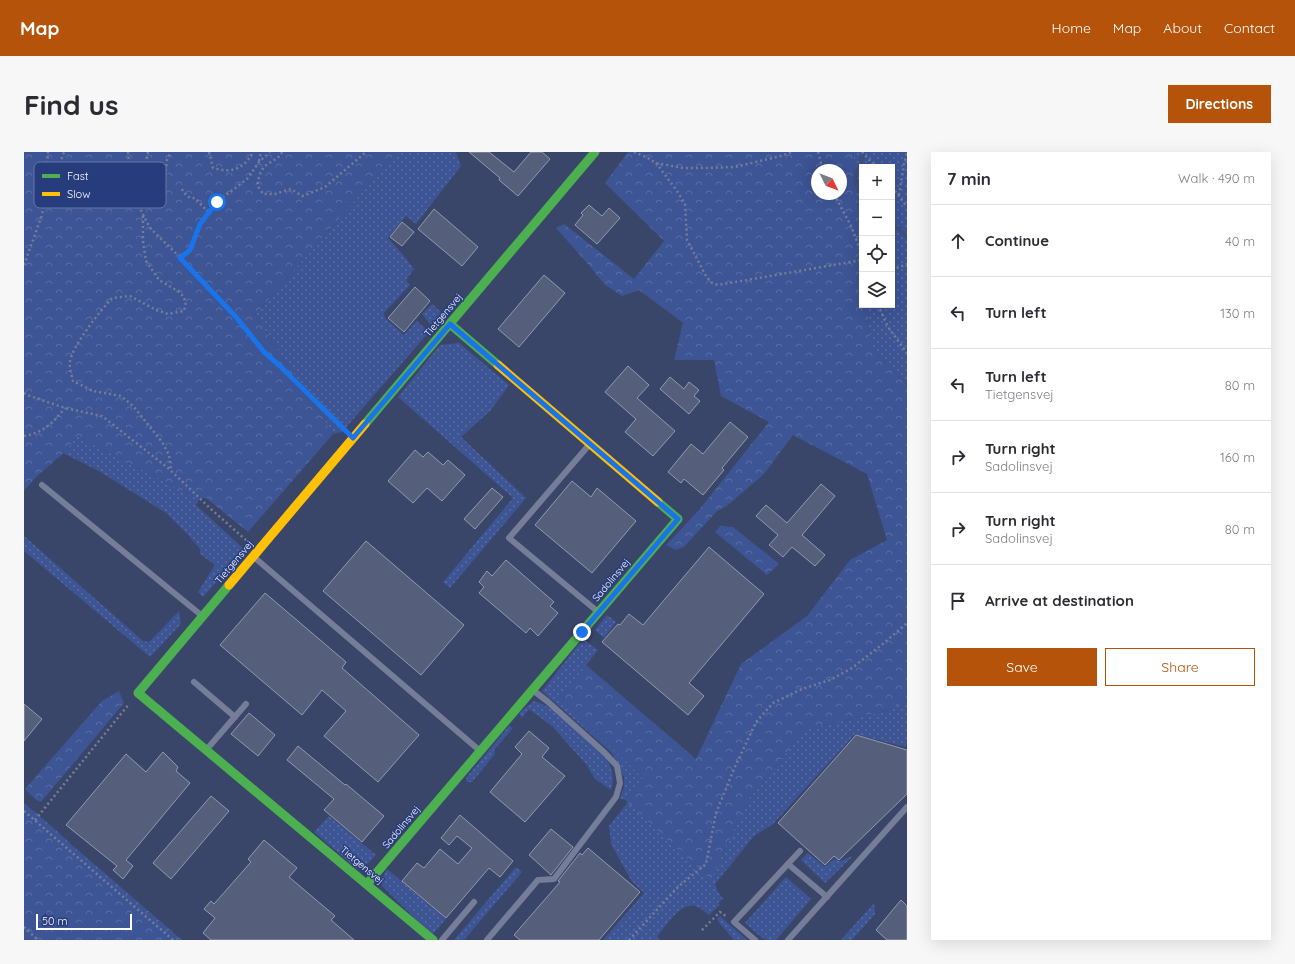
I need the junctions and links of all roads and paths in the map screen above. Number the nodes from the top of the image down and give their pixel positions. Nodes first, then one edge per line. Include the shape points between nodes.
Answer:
1 (64, 152) edge
2 (128, 152) edge
3 (148, 152) edge
4 (171, 152) edge
5 (209, 152) edge
6 (253, 152) edge
7 (261, 152) edge
8 (270, 152) edge
9 (282, 152) edge
10 (366, 152) edge
11 (595, 152) edge
12 (634, 152) edge
13 (792, 152) edge
14 (818, 152) edge
15 (862, 152) edge
16 (907, 154) edge
17 (60, 162) edge
18 (129, 162) edge
19 (147, 162) edge
20 (259, 162) junction
21 (656, 164) junction
22 (821, 164) edge
23 (873, 164) edge
24 (905, 164) edge
25 (166, 169) edge
26 (182, 189) dead end
27 (895, 191) edge
28 (898, 195) junction
29 (837, 200) edge
30 (907, 207) edge
31 (43, 208) edge
32 (139, 208) edge
33 (209, 213) junction
34 (143, 216) junction
35 (859, 246) edge
36 (180, 258) junction
37 (859, 261) edge
38 (907, 264) edge
39 (24, 265) edge
40 (895, 269) edge
41 (879, 308) edge
42 (450, 324) junction
43 (907, 353) edge
44 (24, 393) edge
45 (65, 408) junction
46 (24, 436) edge
47 (353, 438) junction
48 (590, 444) junction
49 (171, 470) dead end
50 (42, 485) dead end
51 (256, 554) junction
52 (598, 612) junction
53 (202, 616) junction
54 (907, 623) edge
55 (194, 682) dead end
56 (532, 690) junction
57 (138, 693) junction
58 (246, 704) dead end
59 (236, 716) junction
60 (206, 750) junction
61 (480, 751) junction
62 (907, 807) edge
63 (24, 811) edge
64 (35, 820) junction
65 (800, 851) dead end
66 (788, 864) junction
67 (367, 884) junction
68 (827, 897) junction
69 (474, 902) dead end
70 (734, 922) junction
71 (24, 926) edge
72 (702, 930) dead end
73 (38, 940) edge
74 (173, 940) edge
75 (433, 940) edge
76 (442, 940) edge
77 (487, 940) edge
78 (629, 940) edge
79 (754, 940) edge
80 (788, 940) edge

1 - 17 path
2 - 18 path
3 - 19 path
4 - 25 path
5 - 6 path via 214,168 223,170 236,169 245,164
7 - 20 path
8 - 20 path
9 - 10 path via 280,157 265,166 260,175 258,187 264,194 275,194 291,189 302,196 325,187
11 - 42 street, Tietgensvej
12 - 21 path
13 - 21 path via 735,166 683,168
14 - 22 path
15 - 23 path
16 - 24 path
20 - 33 path via 247,179 217,202
21 - 37 path via 685,204 687,240 712,283 718,285
24 - 28 path
26 - 33 path
27 - 28 path
28 - 30 path
29 - 35 path
31 - 39 path
32 - 34 path
33 - 36 path via 200,224 190,250
34 - 36 path via 150,228
34 - 49 path via 146,261 159,280 181,293 186,302 184,311 168,314 130,296 112,298 99,312 69,362 73,381 93,391 121,396 134,407 162,442 169,455
36 - 47 path via 237,318 264,352
38 - 40 path
41 - 43 path via 888,327
42 - 47 street, Tietgensvej
42 - 48 street, Sadolinsvej
44 - 45 path
45 - 46 path via 54,422 36,434
45 - 51 path via 102,416 168,468
47 - 51 street, Tietgensvej
48 - 52 street, Sadolinsvej via 678,519
48 - 52 lane via 509,538
50 - 53 lane
51 - 53 street, Tietgensvej
51 - 61 lane
52 - 56 street, Sadolinsvej
53 - 57 street, Tietgensvej
54 - 78 path via 852,668 830,680 802,689 773,703 756,722 716,813 706,864 679,886
55 - 59 lane
56 - 61 street, Sadolinsvej
56 - 77 lane via 605,753 617,766 620,783 616,797 554,879 538,880
57 - 60 street, Tietgensvej
57 - 64 path
58 - 59 lane
59 - 60 lane
60 - 67 street, Tietgensvej
61 - 67 street, Sadolinsvej
62 - 68 lane
63 - 64 path
64 - 74 path
65 - 66 lane
66 - 68 lane
66 - 70 lane
67 - 75 street, Tietgensvej
68 - 80 lane
69 - 76 lane
70 - 72 path via 720,912
70 - 79 lane
71 - 73 path

